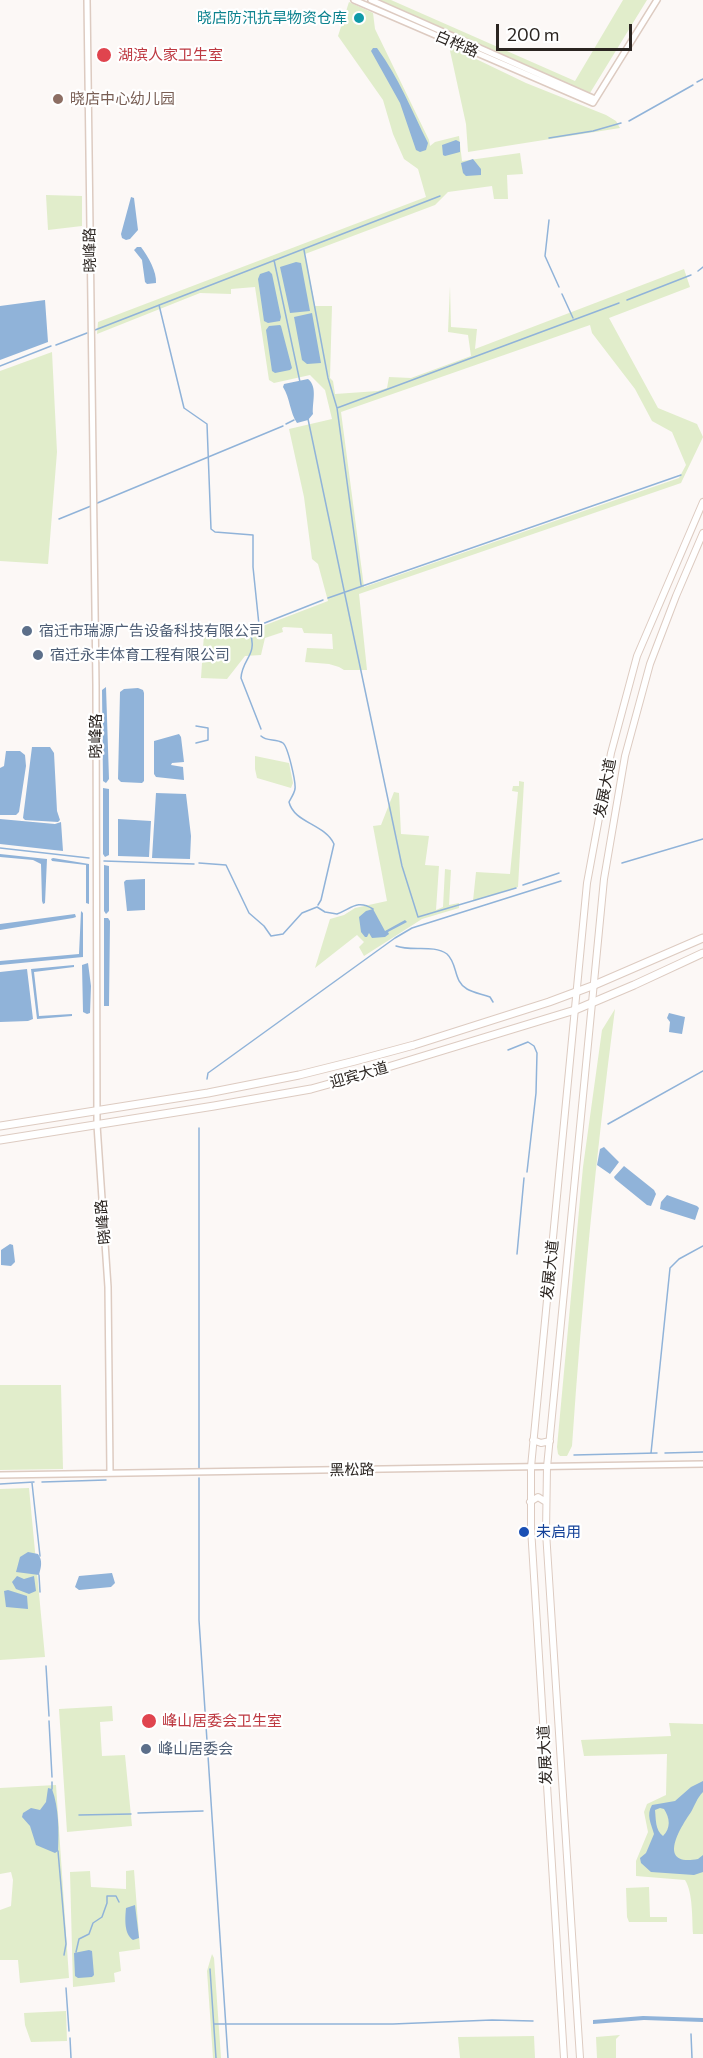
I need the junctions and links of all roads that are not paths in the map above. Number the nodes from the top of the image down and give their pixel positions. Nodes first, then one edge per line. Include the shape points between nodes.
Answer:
1 (87, 0) edge
2 (354, 0) edge
3 (371, 0) edge
4 (657, 0) edge
5 (594, 101) junction
6 (703, 502) edge
7 (703, 533) edge
8 (703, 938) edge
9 (703, 953) edge
10 (592, 986) junction
11 (576, 992) junction
12 (591, 1003) junction
13 (575, 1010) junction
14 (97, 1110) junction
15 (97, 1125) junction
16 (0, 1126) edge
17 (0, 1140) edge
18 (534, 1440) junction
19 (550, 1441) junction
20 (703, 1464) edge
21 (531, 1467) junction
22 (547, 1467) junction
23 (110, 1472) junction
24 (0, 1475) edge
25 (530, 1502) junction
26 (546, 1502) junction
27 (564, 2058) edge
28 (580, 2058) edge

1 - 14 street, 晓峰路
2 - 5 street, 白桦路
3 - 5 street, 白桦路
4 - 5 street
6 - 11 main road, 发展大道 via 637,656 611,753 585,895
7 - 10 main road, 发展大道 via 650,664 625,756 604,879
8 - 10 highway, 迎宾大道
9 - 12 highway, 迎宾大道
10 - 11 highway, 迎宾大道
10 - 12 main road, 发展大道
11 - 13 main road, 发展大道
11 - 14 highway, 迎宾大道 via 414,1045 299,1075
12 - 13 highway, 迎宾大道
12 - 19 main road, 发展大道
13 - 15 highway, 迎宾大道 via 311,1089
13 - 18 main road, 发展大道
14 - 15 street, 晓峰路
14 - 16 highway, 迎宾大道
15 - 17 highway, 迎宾大道
15 - 23 street, 晓峰路 via 108,1287
18 - 19 main road
18 - 21 main road, 发展大道
19 - 22 main road, 发展大道
20 - 22 street, 黑松路
21 - 22 street, 黑松路
21 - 23 street, 黑松路
21 - 25 main road, 发展大道
22 - 26 main road, 发展大道
23 - 24 street, 黑松路
25 - 26 main road via 538,1497
25 - 27 main road, 发展大道
26 - 28 main road, 发展大道

